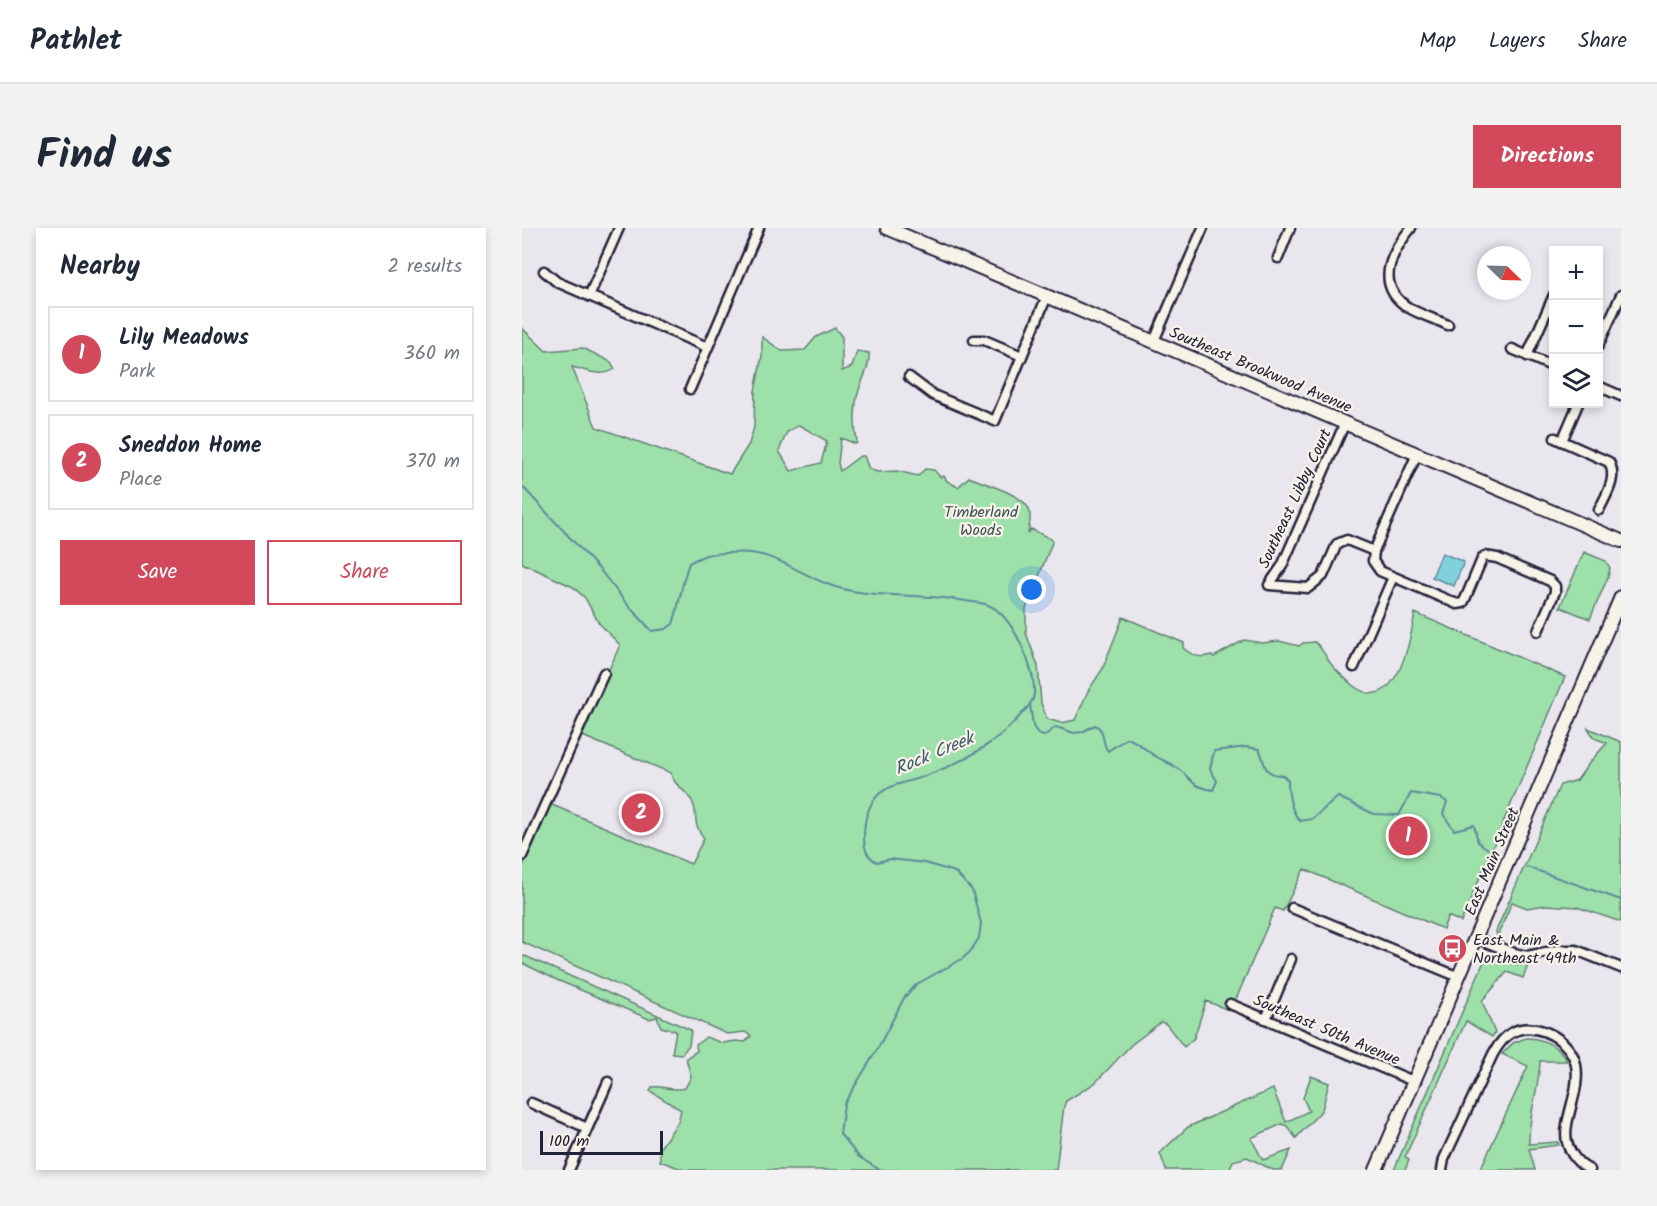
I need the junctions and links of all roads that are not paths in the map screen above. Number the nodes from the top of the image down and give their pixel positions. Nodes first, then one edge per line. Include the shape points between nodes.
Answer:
1 (618, 228) edge
2 (759, 228) edge
3 (887, 228) edge
4 (1203, 228) edge
5 (1290, 228) edge
6 (1411, 228) edge
7 (1278, 258) dead end
8 (544, 271) dead end
9 (1621, 295) edge
10 (589, 296) junction
11 (1047, 296) junction
12 (1552, 300) edge
13 (1448, 325) dead end
14 (1603, 337) edge
15 (974, 340) dead end
16 (1154, 341) junction
17 (707, 347) junction
18 (1512, 349) dead end
19 (1022, 356) junction
20 (1527, 356) junction
21 (1549, 365) edge
22 (909, 377) dead end
23 (1603, 388) edge
24 (690, 389) dead end
25 (1621, 396) edge
26 (1576, 408) edge
27 (1345, 423) junction
28 (1417, 454) junction
29 (1599, 510) dead end
30 (1621, 541) edge
31 (1374, 551) junction
32 (1393, 577) junction
33 (1621, 597) edge
34 (1538, 631) dead end
35 (1354, 667) dead end
36 (604, 673) dead end
37 (522, 856) edge
38 (1292, 908) dead end
39 (1475, 938) junction
40 (1291, 959) dead end
41 (1621, 968) edge
42 (1459, 977) junction
43 (1230, 1004) dead end
44 (1266, 1019) junction
45 (1413, 1081) junction
46 (609, 1082) dead end
47 (531, 1103) dead end
48 (587, 1128) junction
49 (569, 1170) edge
50 (1376, 1170) edge
51 (1442, 1170) edge
52 (1590, 1170) edge

1 - 10 street
2 - 17 street
3 - 11 main road, Southeast Brookwood Avenue
4 - 16 street
5 - 7 street
6 - 13 street via 1390,263 1391,287 1411,309
8 - 10 street via 557,282
9 - 14 street
10 - 17 street
11 - 16 main road, Southeast Brookwood Avenue
11 - 19 street
12 - 20 street
15 - 19 street via 984,340
16 - 27 main road, Southeast Brookwood Avenue
17 - 24 street
18 - 20 street
19 - 22 street via 994,421 933,395
20 - 21 street
23 - 25 street
26 - 29 street via 1559,440 1609,462 1613,479
27 - 28 main road, Southeast Brookwood Avenue
27 - 31 street, Southeast Libby Court via 1282,566 1269,585 1308,588 1323,576 1335,547 1347,540
28 - 30 main road, Southeast Brookwood Avenue
28 - 31 street
31 - 32 street via 1373,561 1380,571
32 - 34 street via 1463,603 1482,559 1490,555 1555,586
32 - 35 street
33 - 39 main road, East Main Street
36 - 37 street
38 - 42 street
39 - 41 street via 1527,956 1576,950
39 - 42 main road, East Main Street
40 - 44 street
42 - 45 main road, East Main Street
43 - 44 street, Southeast 50th Avenue
44 - 45 street, Southeast 50th Avenue
45 - 50 main road, East Main Street
46 - 48 street
47 - 48 street
48 - 49 street
51 - 52 street via 1492,1054 1515,1031 1530,1028 1561,1040 1573,1054 1577,1086 1567,1143 1573,1157

